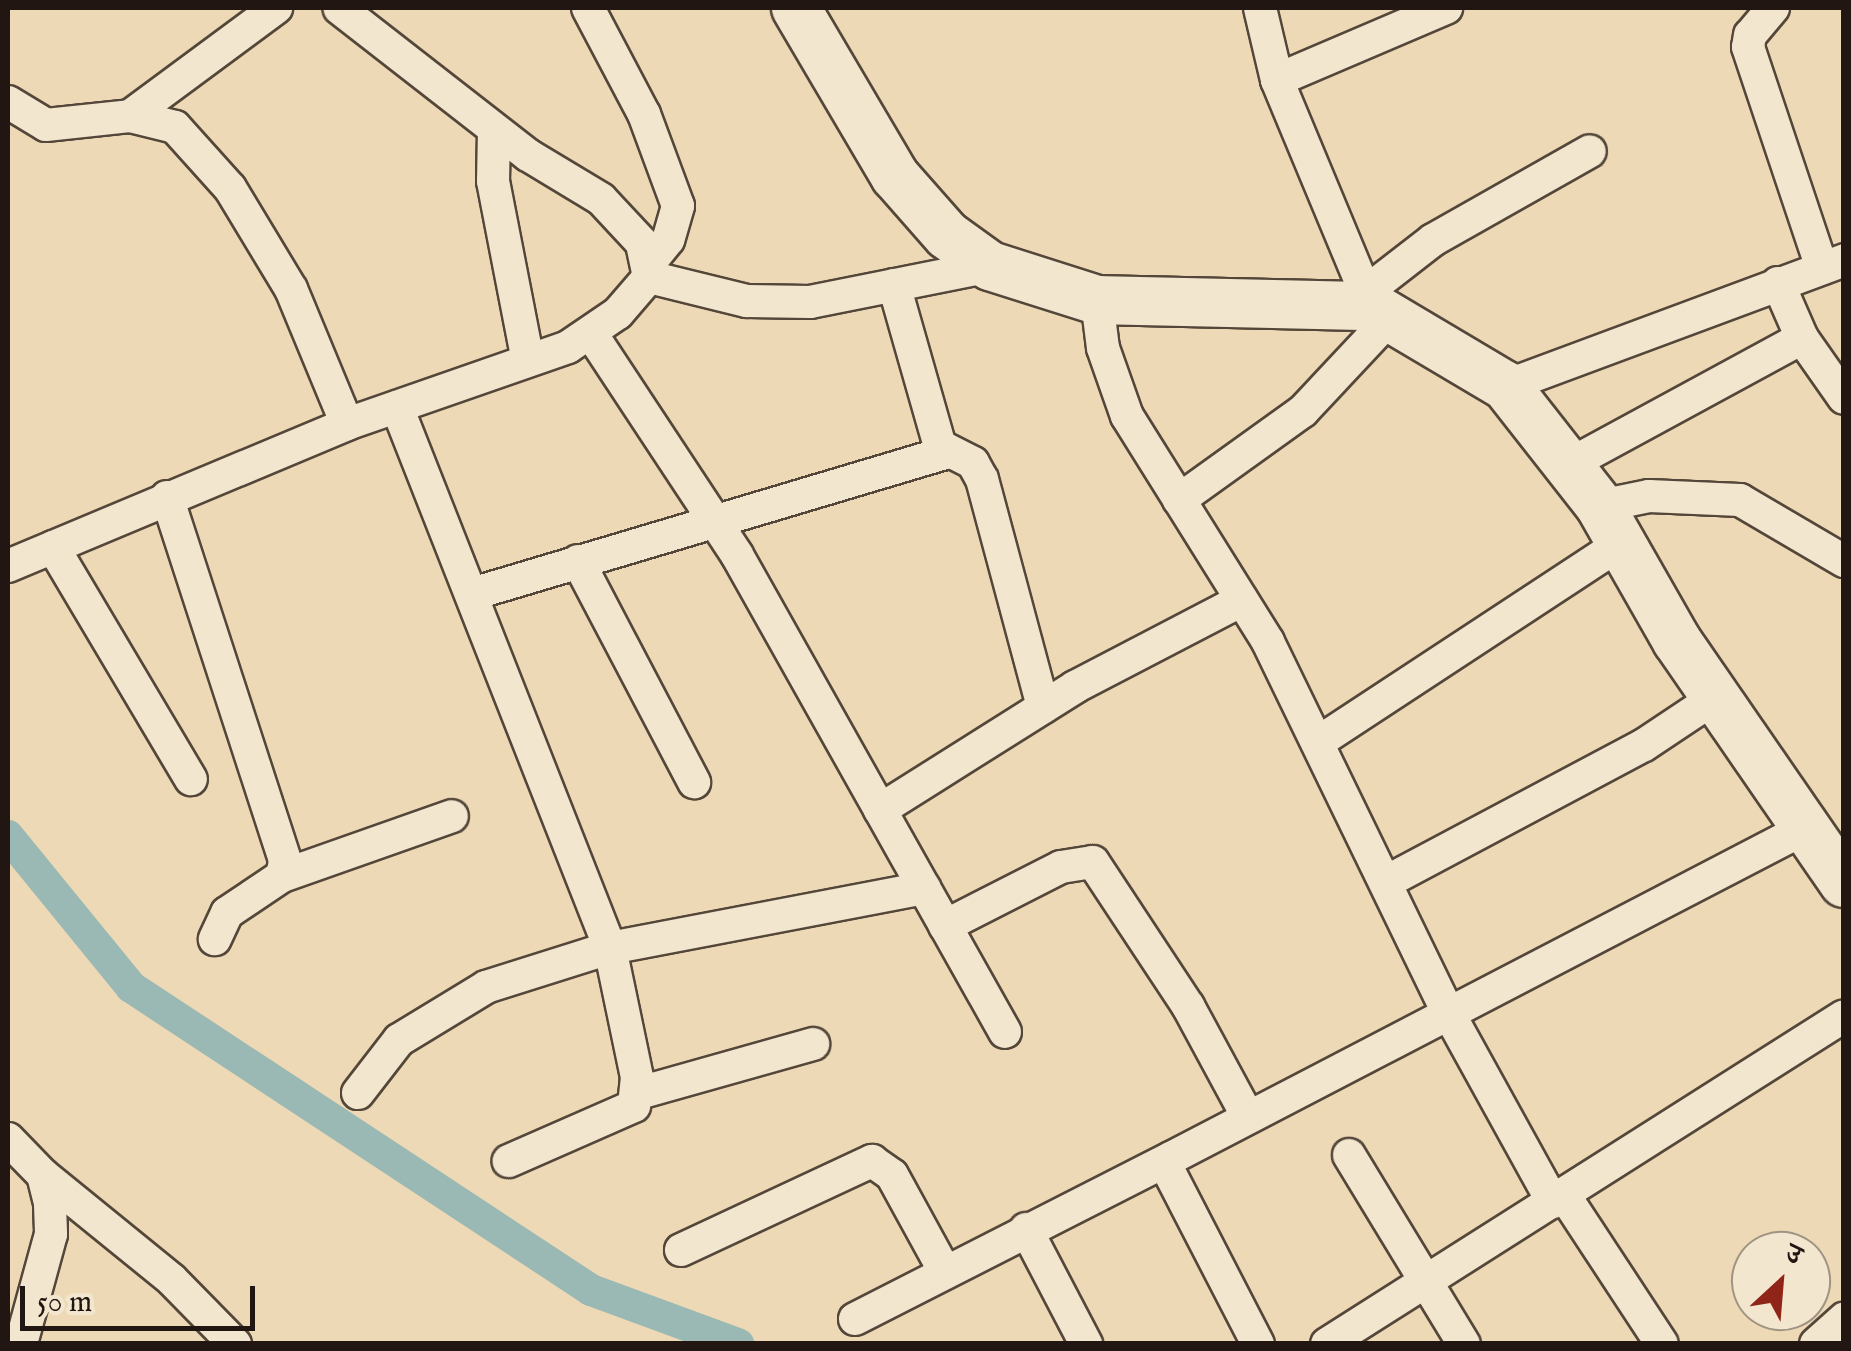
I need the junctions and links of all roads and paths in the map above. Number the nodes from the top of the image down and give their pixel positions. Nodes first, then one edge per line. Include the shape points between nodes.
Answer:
1 (276, 8) edge
2 (340, 8) edge
3 (588, 8) edge
4 (796, 8) edge
5 (1260, 8) edge
6 (1446, 8) edge
7 (1773, 8) edge
8 (1277, 80) junction
9 (9, 106) edge
10 (130, 116) junction
11 (494, 130) junction
12 (1590, 151) dead end
13 (1833, 264) edge
14 (990, 266) junction
15 (650, 269) junction
16 (1778, 283) junction
17 (894, 285) junction
18 (1097, 300) junction
19 (1376, 304) junction
20 (592, 335) junction
21 (1802, 338) junction
22 (528, 360) junction
23 (1506, 386) junction
24 (1844, 398) edge
25 (397, 407) junction
26 (347, 424) junction
27 (949, 452) junction
28 (1570, 464) junction
29 (168, 497) junction
30 (1179, 500) junction
31 (712, 518) junction
32 (1611, 525) junction
33 (54, 546) junction
34 (578, 560) junction
35 (1844, 561) edge
36 (8, 566) edge
37 (472, 594) junction
38 (1242, 600) junction
39 (1716, 697) junction
40 (1044, 707) junction
41 (1320, 741) junction
42 (191, 779) dead end
43 (694, 782) dead end
44 (880, 810) junction
45 (452, 816) dead end
46 (1802, 830) junction
47 (282, 876) junction
48 (1388, 881) junction
49 (1844, 884) edge
50 (924, 888) junction
51 (946, 926) junction
52 (215, 939) dead end
53 (610, 948) junction
54 (1448, 1012) junction
55 (1844, 1016) edge
56 (1005, 1032) dead end
57 (813, 1044) dead end
58 (358, 1093) dead end
59 (639, 1093) junction
60 (1247, 1115) junction
61 (8, 1139) edge
62 (1349, 1155) dead end
63 (1171, 1158) junction
64 (509, 1160) dead end
65 (43, 1175) junction
66 (1559, 1198) junction
67 (1026, 1229) junction
68 (681, 1250) dead end
69 (944, 1272) junction
70 (1426, 1282) junction
71 (855, 1319) dead end
72 (1844, 1319) edge
73 (21, 1344) edge
74 (235, 1344) edge
75 (1086, 1344) edge
76 (1258, 1344) edge
77 (1327, 1344) edge
78 (1464, 1344) edge
79 (1662, 1344) edge
80 (1816, 1344) edge

1 - 10 street
2 - 11 street
3 - 15 street via 644,114 678,206
4 - 14 street via 896,176 947,235
5 - 8 street
6 - 8 street
7 - 13 street via 1750,34 1748,48
8 - 19 street
9 - 10 street via 46,125
10 - 26 street via 175,127 230,188 291,289
11 - 15 street via 628,223
11 - 22 street via 493,181
12 - 19 street via 1432,240
13 - 16 street
14 - 17 street
14 - 18 street
15 - 17 street via 774,303
15 - 20 street
16 - 21 street
16 - 23 street
17 - 27 street via 940,446
18 - 19 street
18 - 30 street via 1117,394
19 - 23 street
19 - 30 street via 1303,411
20 - 22 street
20 - 31 street
21 - 24 street
21 - 28 street
22 - 25 street
23 - 28 street
25 - 26 street
25 - 37 street
26 - 29 street
27 - 31 street
27 - 40 street via 973,463 982,479
28 - 32 street
29 - 33 street
29 - 47 street via 282,840
30 - 38 street
31 - 34 street
31 - 44 street
32 - 35 street via 1649,496 1740,500 1774,514
32 - 39 street
32 - 41 street
33 - 36 street
33 - 42 street
34 - 37 street
34 - 43 street
37 - 53 street
38 - 40 street
38 - 41 street
39 - 46 street
39 - 48 street via 1644,745
40 - 44 street
41 - 48 street
44 - 50 street
45 - 47 street
46 - 49 street
46 - 54 street
47 - 52 street via 227,913
48 - 54 street
50 - 51 street
50 - 53 street
51 - 56 street
51 - 60 street via 1062,868 1093,862 1188,1006
53 - 58 street via 486,987 451,1007 399,1040
53 - 59 street
54 - 60 street
54 - 66 street
55 - 66 street
57 - 59 street
59 - 64 street via 622,1113
60 - 63 street
61 - 65 street
62 - 70 street
63 - 67 street
63 - 76 street via 1168,1170
65 - 73 street via 51,1234
65 - 74 street via 172,1280
66 - 70 street
66 - 79 street
67 - 69 street
67 - 75 street
68 - 69 street via 872,1161 892,1175
69 - 71 street
70 - 77 street
70 - 78 street
72 - 80 street

